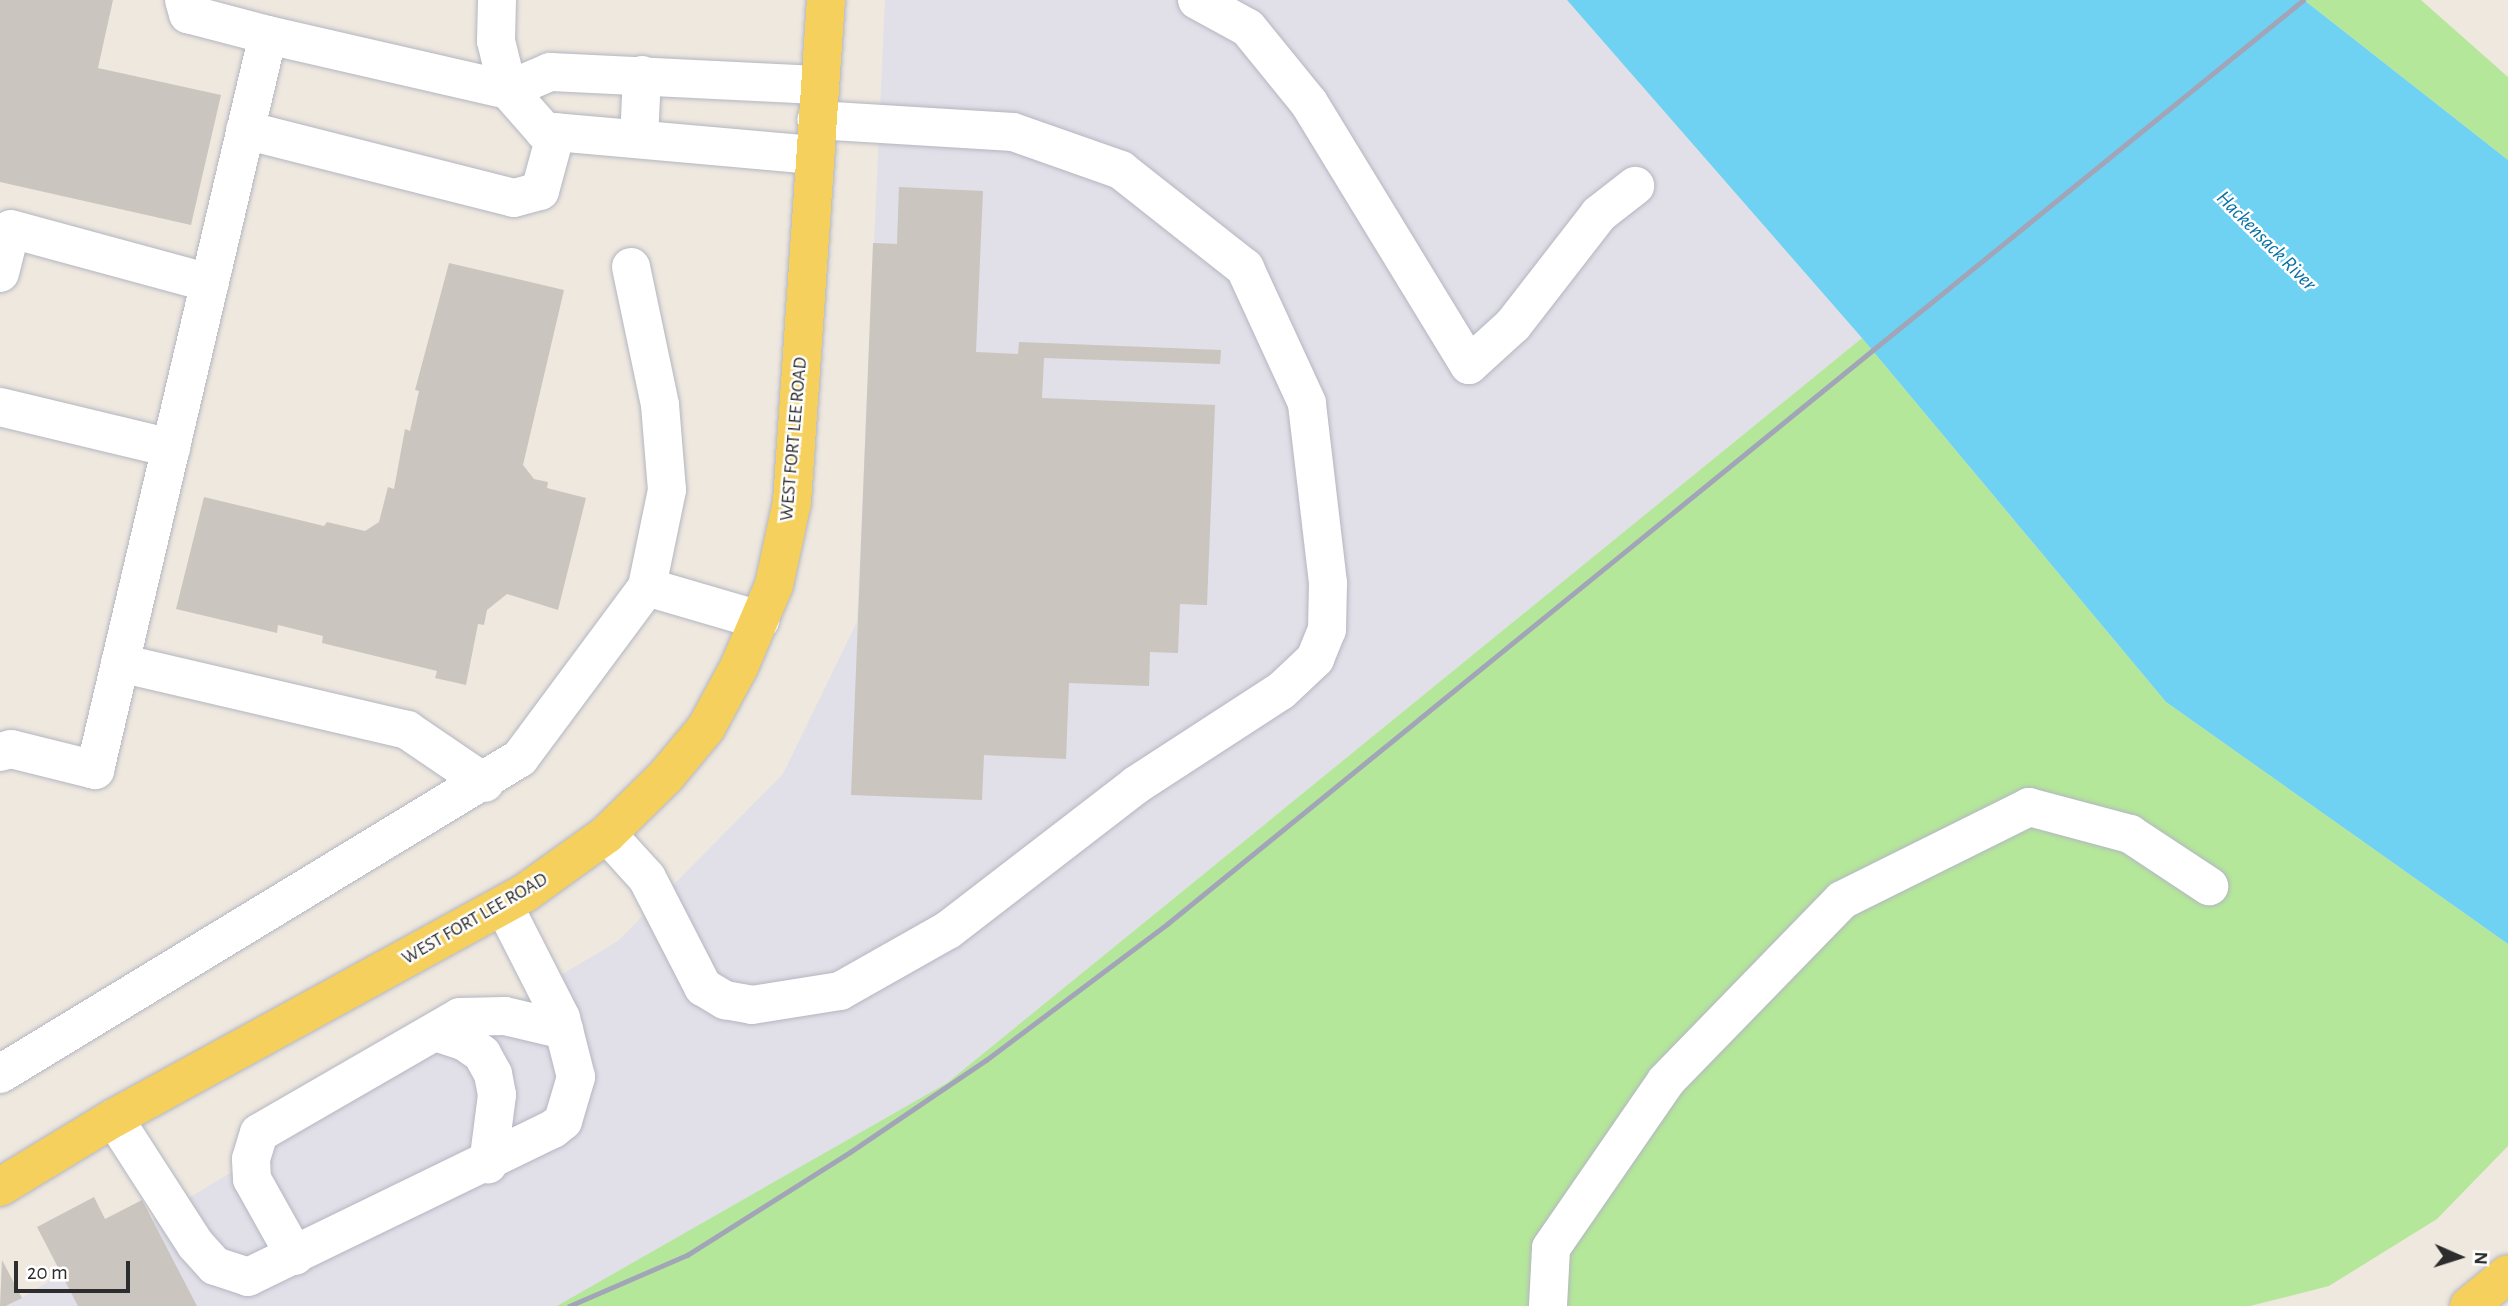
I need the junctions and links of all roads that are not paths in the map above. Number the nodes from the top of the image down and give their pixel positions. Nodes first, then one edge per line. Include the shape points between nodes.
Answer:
1 (184, 0) edge
2 (497, 0) edge
3 (826, 0) edge
4 (1197, 0) edge
5 (268, 35) junction
6 (642, 75) junction
7 (508, 90) junction
8 (816, 120) junction
9 (245, 130) junction
10 (556, 132) junction
11 (639, 139) junction
12 (1635, 186) dead end
13 (631, 267) dead end
14 (0, 273) edge
15 (209, 283) junction
16 (0, 407) edge
17 (171, 448) junction
18 (647, 587) junction
19 (760, 620) junction
20 (120, 663) junction
21 (0, 752) edge
22 (485, 783) junction
23 (607, 834) junction
24 (2209, 886) dead end
25 (504, 906) junction
26 (564, 1030) junction
27 (435, 1031) junction
28 (0, 1074) edge
29 (114, 1118) junction
30 (488, 1164) junction
31 (0, 1187) edge
32 (295, 1255) junction
33 (2508, 1273) edge
34 (1548, 1306) edge
35 (2469, 1306) edge

1 - 5 lane via 188,14
2 - 7 lane via 496,41
3 - 8 main road, WEST FORT LEE ROAD
4 - 12 lane via 1248,28 1309,103 1469,365 1513,325 1599,214
5 - 7 lane
5 - 9 lane
6 - 7 lane via 550,72
6 - 8 lane
6 - 11 lane
7 - 10 lane via 544,131
8 - 11 lane
8 - 19 main road, WEST FORT LEE ROAD via 792,502 775,585
8 - 23 lane via 1013,132 1121,170 1245,268 1307,403 1328,583 1326,630 1315,659 1281,691 1136,785 948,930 841,991 752,1005 725,1000 703,987 647,878
9 - 10 lane via 514,198 540,191
9 - 15 lane
10 - 11 lane
13 - 18 lane via 660,405 667,490
14 - 15 lane via 12,229
15 - 17 lane
16 - 17 lane
17 - 20 lane
18 - 19 lane
18 - 22 lane via 520,758
19 - 23 main road, WEST FORT LEE ROAD via 706,728 666,776
20 - 21 lane via 95,770 10,749
20 - 22 lane via 407,730
22 - 28 lane via 216,939
23 - 25 main road, WEST FORT LEE ROAD
24 - 34 lane via 2130,834 2029,807 1842,900 1665,1081 1552,1248
25 - 26 lane
25 - 29 main road, WEST FORT LEE ROAD
26 - 27 lane via 505,1016 460,1017
26 - 30 lane via 576,1077 563,1121
27 - 30 lane via 482,1054 494,1074 498,1095
27 - 32 lane via 259,1133 251,1159 252,1179
29 - 31 main road, WEST FORT LEE ROAD
29 - 32 lane via 196,1245 215,1266 248,1278
30 - 32 lane
33 - 35 main road

